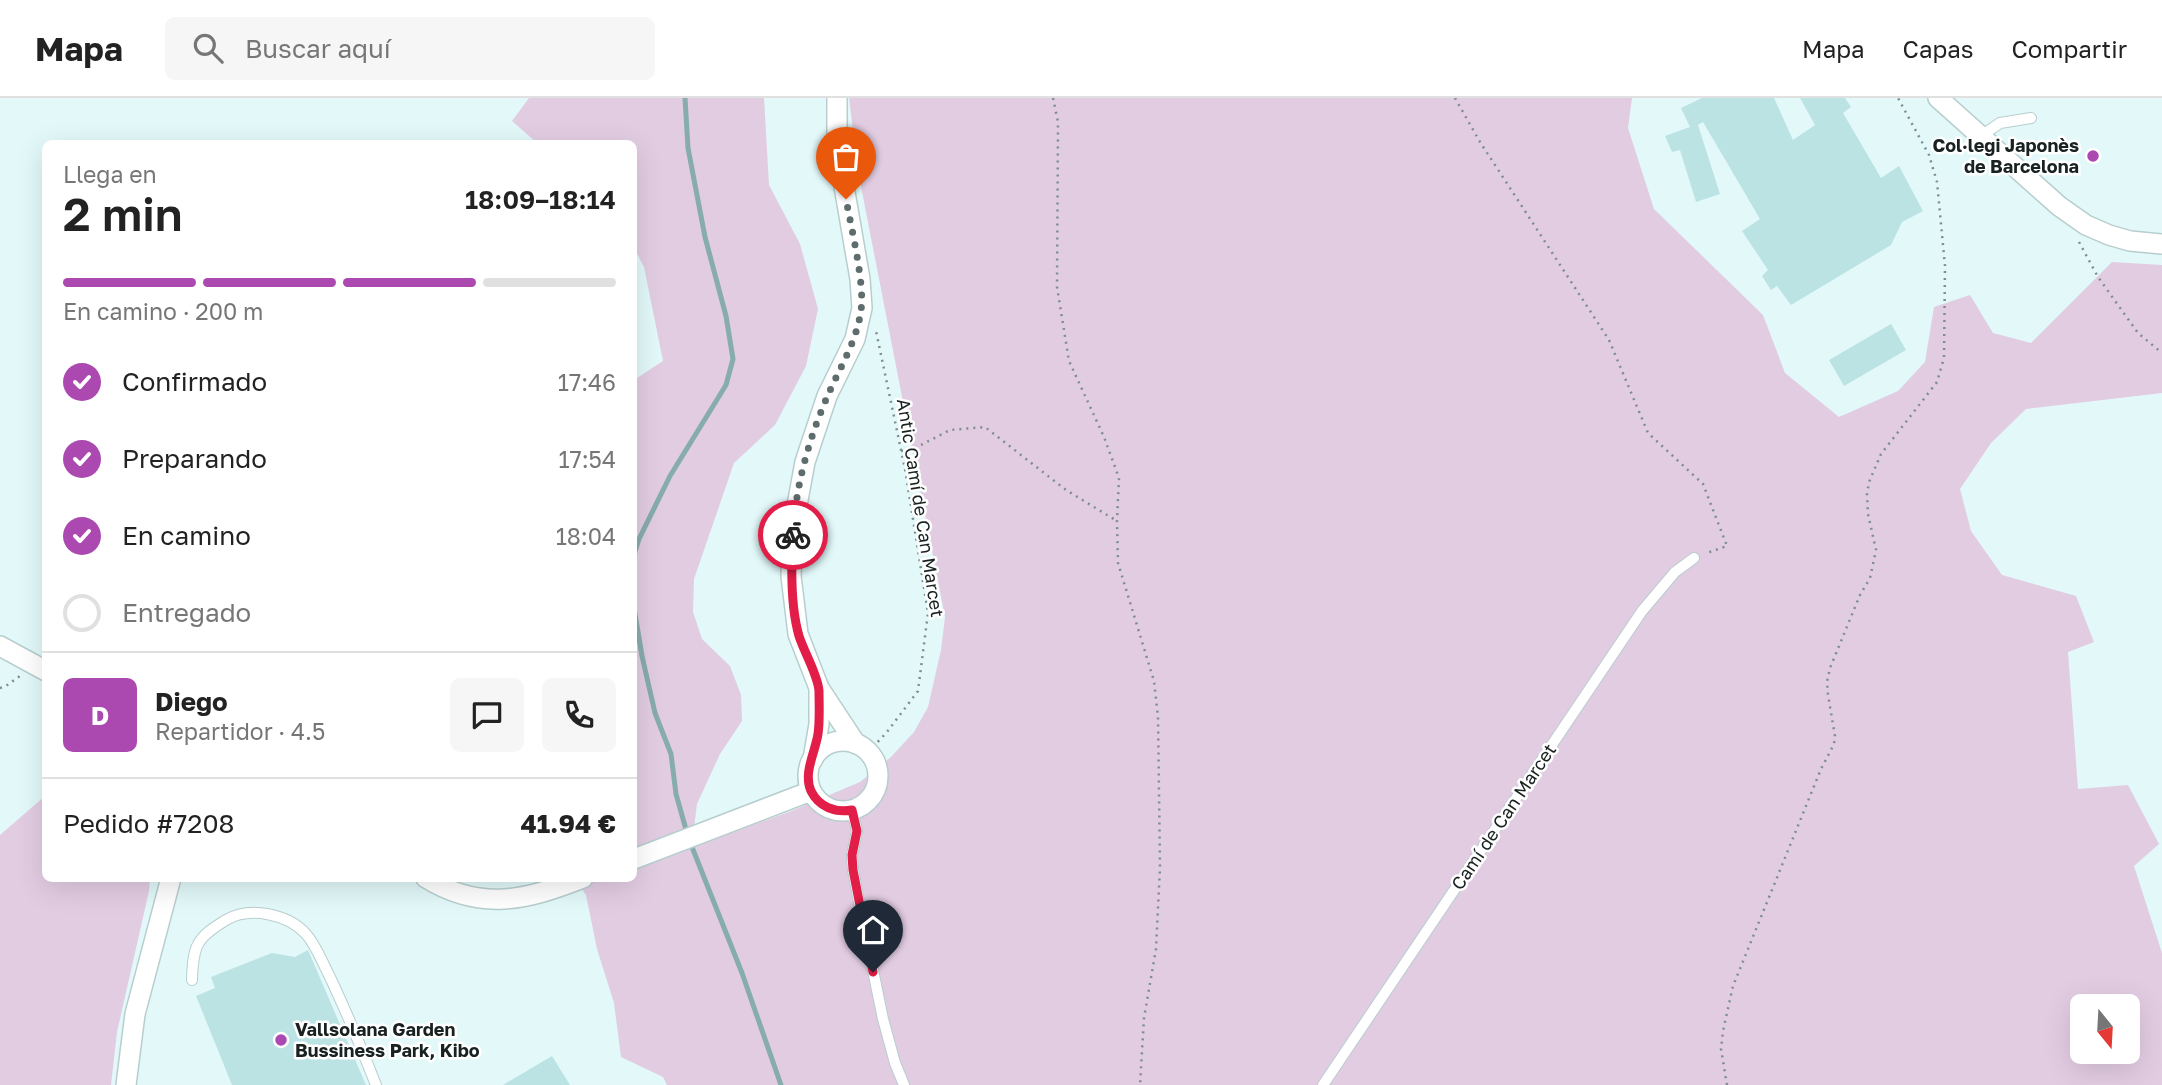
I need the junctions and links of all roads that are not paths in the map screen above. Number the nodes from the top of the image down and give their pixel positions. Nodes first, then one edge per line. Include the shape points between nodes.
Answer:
1 (837, 98) edge
2 (1938, 98) edge
3 (2031, 118) dead end
4 (1981, 136) junction
5 (2162, 244) edge
6 (1694, 558) road end
7 (0, 646) edge
8 (42, 669) edge
9 (819, 688) junction
10 (862, 748) junction
11 (812, 760) junction
12 (811, 791) junction
13 (852, 810) junction
14 (637, 858) edge
15 (170, 882) edge
16 (434, 882) edge
17 (573, 882) edge
18 (192, 980) dead end
19 (126, 1085) edge
20 (376, 1085) edge
21 (904, 1085) edge
22 (1323, 1085) edge

1 - 9 street via 838,146 862,308 855,339 827,396 804,462 793,527 791,576 798,634
2 - 4 street
3 - 4 lane via 2000,123
4 - 5 street via 2086,225 2130,241
6 - 22 lane, Camí de Can Marcet via 1675,572 1642,611
7 - 8 street
9 - 10 street
9 - 11 street via 818,735
10 - 11 street via 843,741 834,743
10 - 13 street via 877,769 876,789 869,800
11 - 12 street via 808,775
12 - 13 street via 828,808
12 - 14 street
13 - 21 lane via 857,831 853,870 883,1019
15 - 19 street via 135,1014
16 - 17 street via 493,900 550,891
18 - 20 lane via 197,943 221,922 256,912 291,921 315,948

